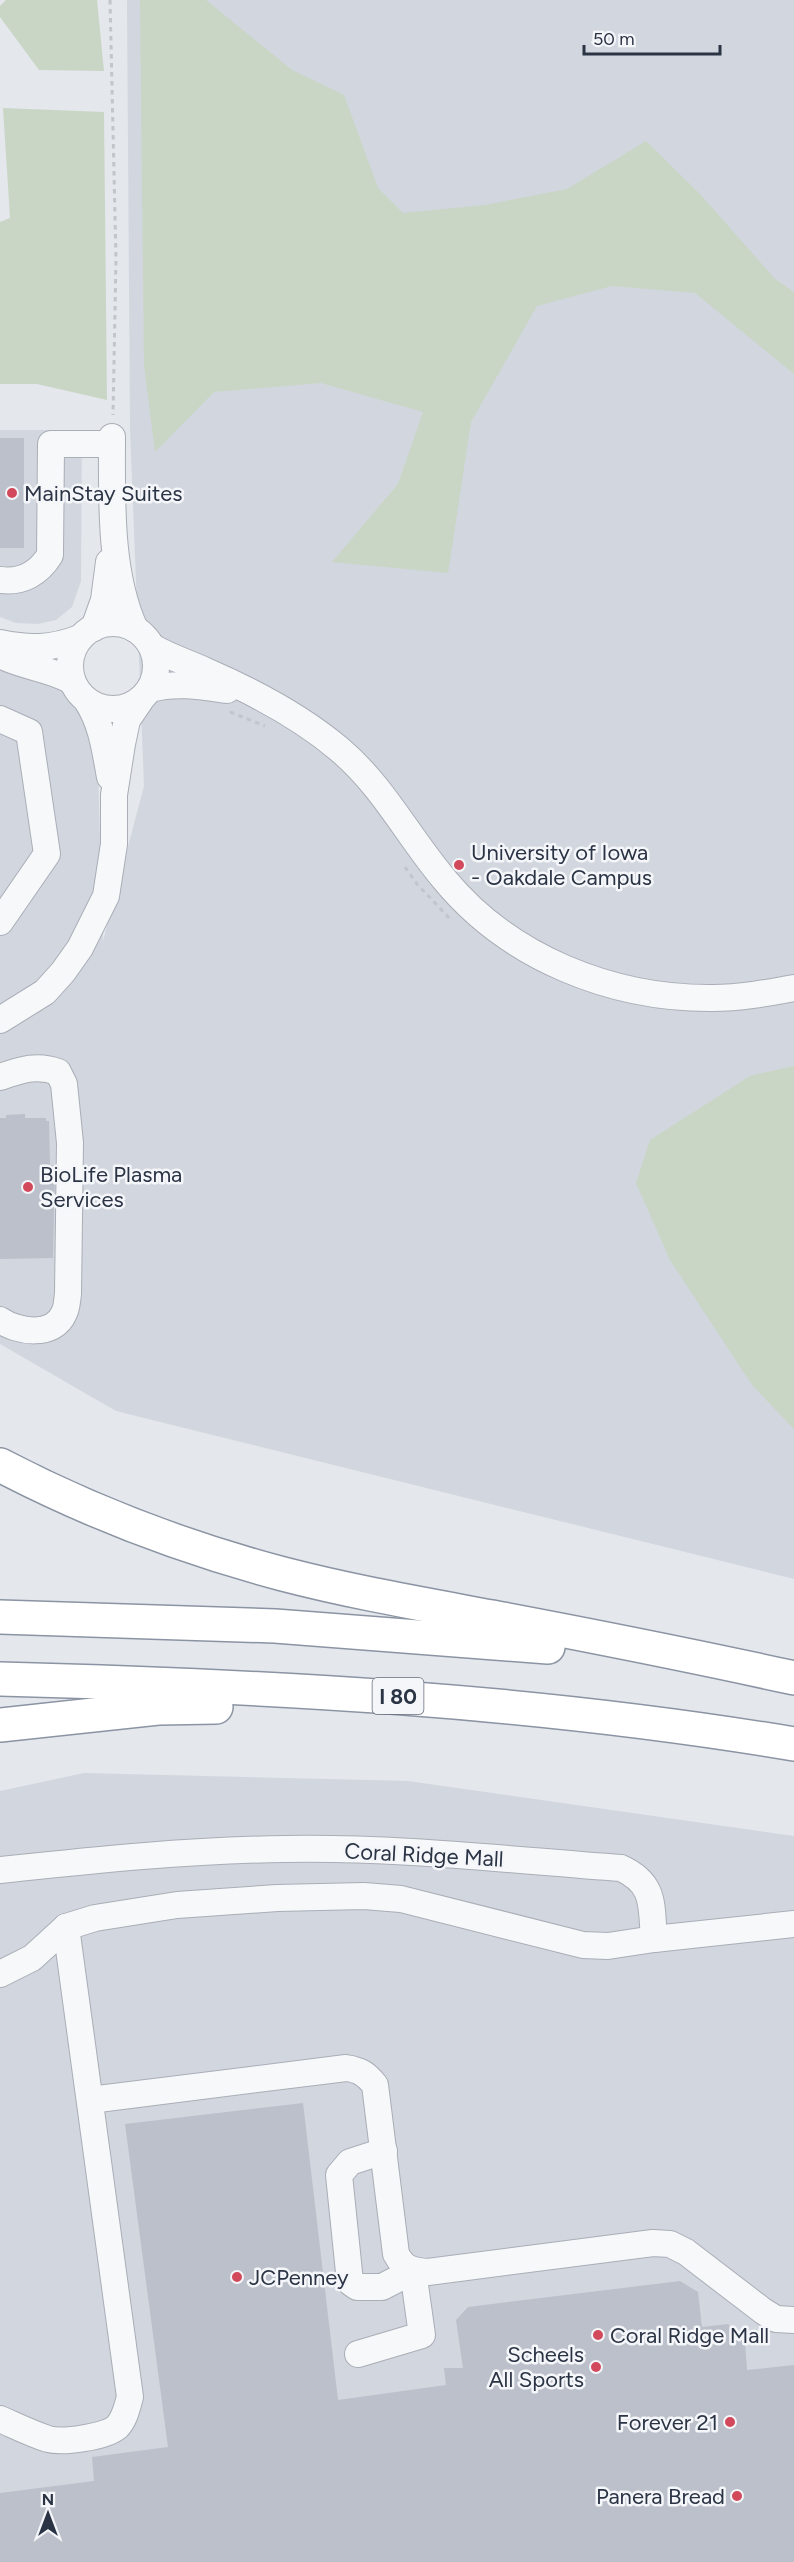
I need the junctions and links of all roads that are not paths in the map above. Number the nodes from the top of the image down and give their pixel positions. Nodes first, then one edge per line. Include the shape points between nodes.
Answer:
1 (114, 538) junction
2 (0, 580) edge
3 (87, 633) junction
4 (144, 638) junction
5 (0, 643) edge
6 (0, 654) edge
7 (79, 691) junction
8 (251, 694) junction
9 (145, 695) junction
10 (0, 719) edge
11 (114, 795) junction
12 (0, 922) edge
13 (794, 988) edge
14 (0, 1020) edge
15 (0, 1077) edge
16 (0, 1320) edge
17 (0, 1465) edge
18 (0, 1617) edge
19 (0, 1679) edge
20 (794, 1679) edge
21 (590, 1715) junction
22 (0, 1725) edge
23 (794, 1744) edge
24 (0, 1870) edge
25 (794, 1924) edge
26 (66, 1927) junction
27 (654, 1940) junction
28 (0, 1974) edge
29 (90, 2100) junction
30 (384, 2151) junction
31 (413, 2271) junction
32 (794, 2320) edge
33 (358, 2354) dead end
34 (0, 2419) edge

1 - 2 street via 112,440 51,444 50,555 31,575
1 - 3 street via 104,600
1 - 4 street via 123,600
3 - 4 street via 103,624 118,623
3 - 5 street via 56,647
3 - 7 street via 70,656 69,671
4 - 8 street via 175,660 207,671
4 - 9 street via 156,658 156,674
6 - 7 street via 11,661 58,673
7 - 9 street via 100,708 116,710
7 - 11 street via 101,729
8 - 9 street via 188,685 163,686
8 - 13 street via 339,748 392,805 423,853 467,904 550,963 614,987 681,998 716,998
9 - 11 street via 127,720
10 - 12 street via 29,732 47,854
11 - 14 street via 111,874 95,919 75,955 45,992
15 - 16 street via 27,1068 45,1067 58,1072 64,1084 70,1143 68,1294 64,1314 52,1326 30,1331
17 - 20 highway via 146,1530 285,1574
18 - 20 highway via 374,1632 513,1643
19 - 21 highway, I 80 via 430,1698
21 - 22 highway via 230,1706 158,1708
21 - 23 highway, I 80
24 - 27 street, Coral Ridge Mall via 170,1853 287,1849 405,1852 621,1868 644,1882 650,1894
25 - 27 street
26 - 27 street via 95,1918 177,1905 364,1896 401,1899 583,1945
26 - 28 street via 32,1958
26 - 29 street
29 - 30 street via 346,2068 367,2074 375,2085
29 - 34 street via 130,2397 126,2413 117,2427 105,2434 67,2440 51,2440
30 - 31 street via 396,2254 402,2265
30 - 31 street via 350,2162 339,2175 350,2282 357,2287 382,2287
31 - 32 street via 453,2270 670,2244 776,2319
31 - 33 street via 422,2335

